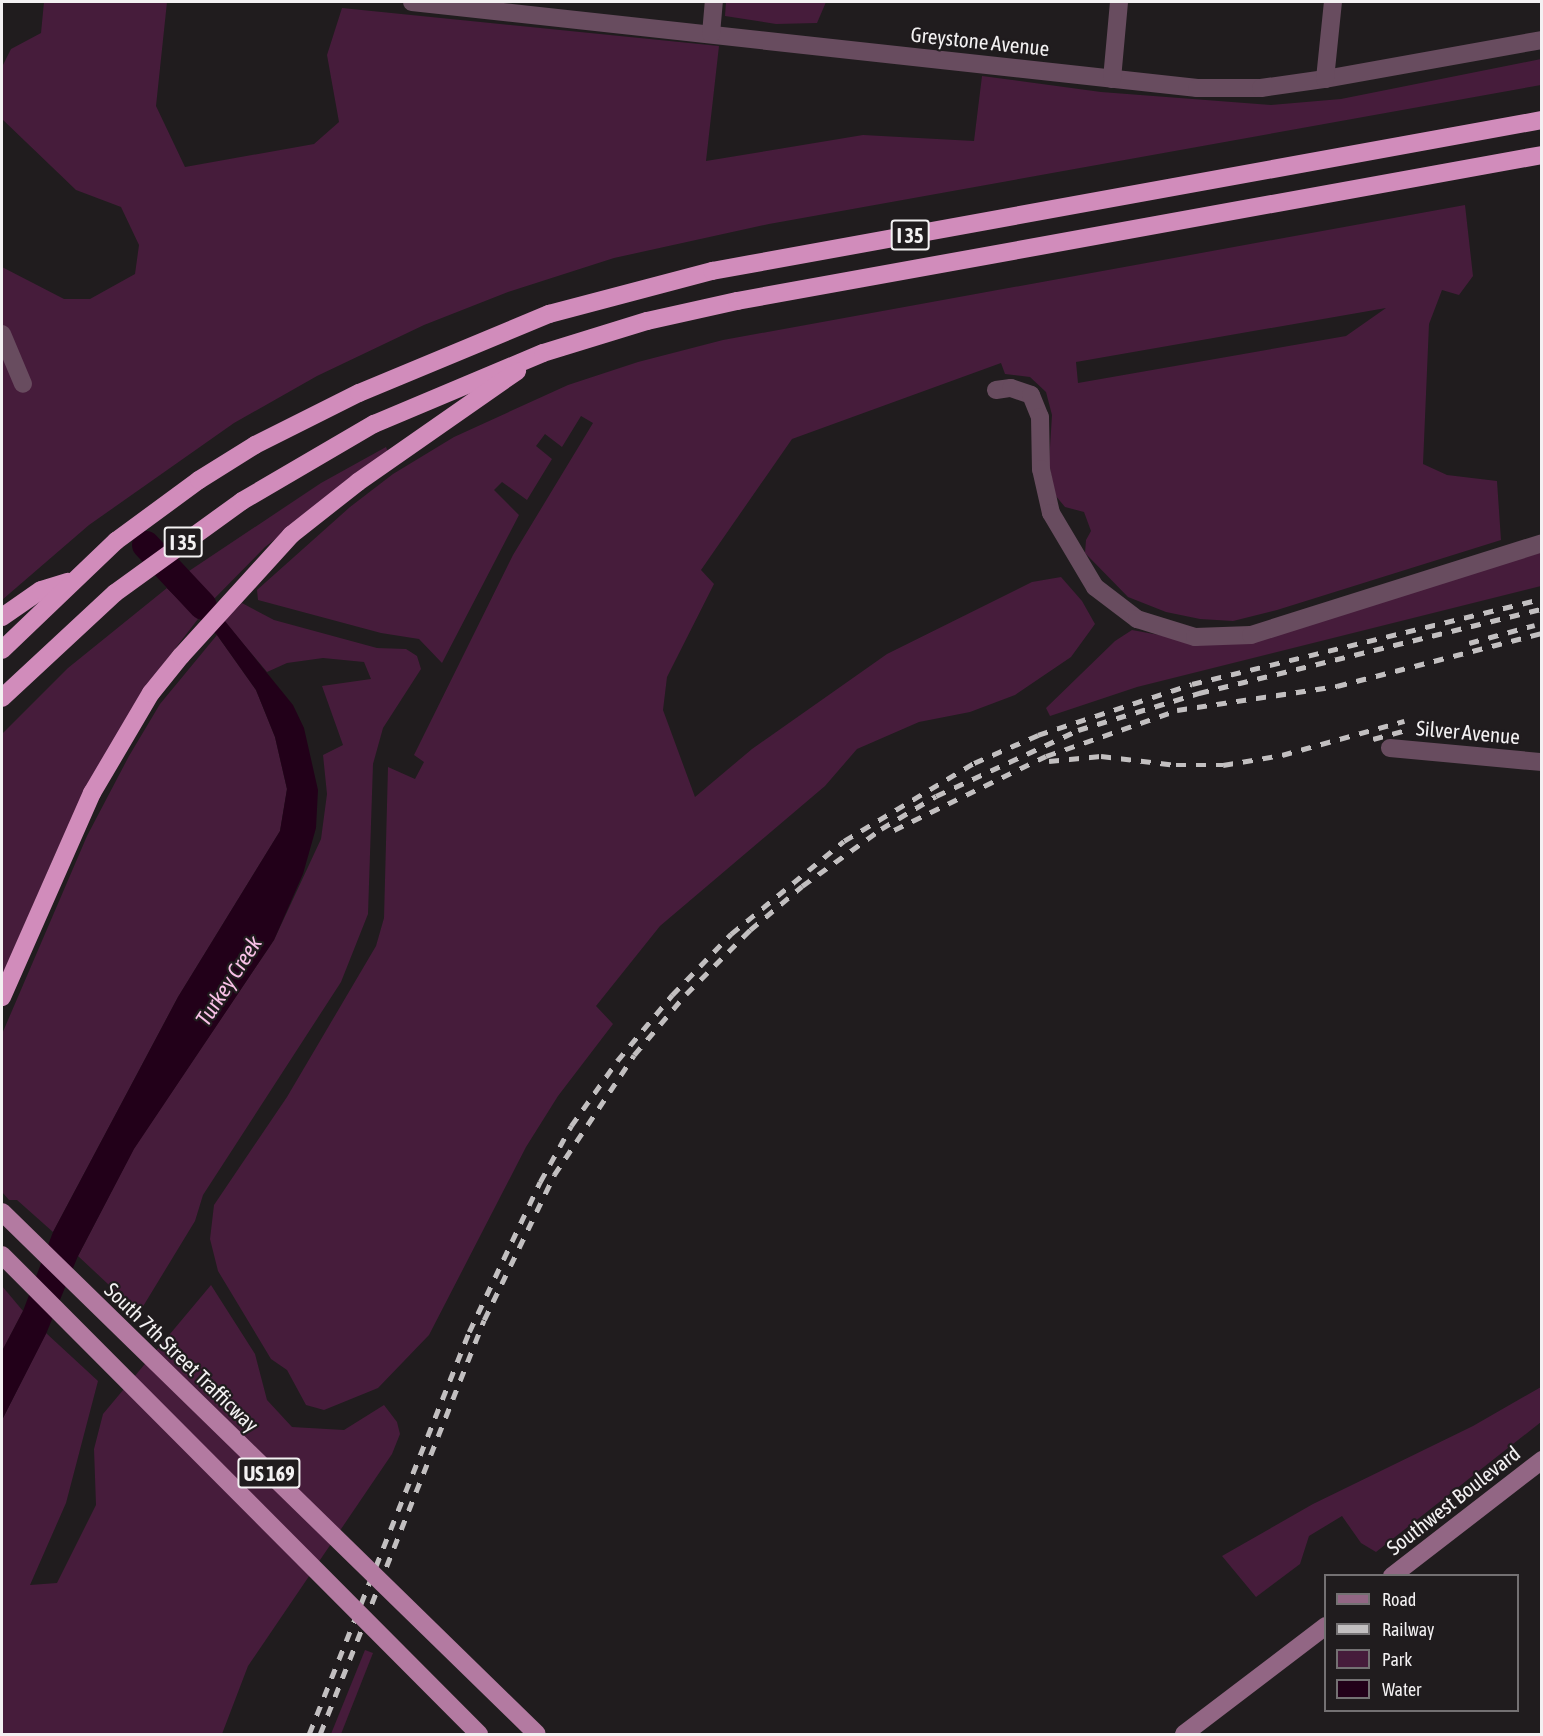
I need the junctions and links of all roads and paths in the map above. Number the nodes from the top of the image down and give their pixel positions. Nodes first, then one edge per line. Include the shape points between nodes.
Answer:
1 (412, 2) edge
2 (714, 2) edge
3 (1119, 2) edge
4 (1333, 2) edge
5 (711, 34) junction
6 (1542, 40) edge
7 (1112, 79) junction
8 (1325, 79) junction
9 (1542, 120) edge
10 (1542, 155) edge
11 (1495, 164) junction
12 (1542, 165) edge
13 (2, 334) edge
14 (543, 353) junction
15 (23, 384) dead end
16 (996, 390) dead end
17 (1542, 543) edge
18 (46, 595) junction
19 (2, 617) edge
20 (2, 650) edge
21 (2, 698) edge
22 (1390, 748) dead end
23 (1542, 762) edge
24 (2, 997) edge
25 (2, 1212) edge
26 (2, 1255) edge
27 (1542, 1460) edge
28 (1393, 1574) edge
29 (1324, 1628) edge
30 (479, 1734) edge
31 (537, 1734) edge
32 (1184, 1734) edge

1 - 5 street, Greystone Avenue
2 - 5 street
3 - 7 street
4 - 8 street
5 - 7 street, Greystone Avenue
6 - 8 street, Greystone Avenue
7 - 8 street, Greystone Avenue via 1197,88 1261,88
9 - 18 highway, I 35 via 712,271 549,314 448,354 301,423 199,480
10 - 11 highway, I 35
11 - 12 highway
11 - 14 highway, I 35 via 737,301 647,321
13 - 15 street
14 - 21 highway, I 35 via 439,394 320,452 178,545 56,645
14 - 24 highway via 375,469 291,535 151,693 92,793
16 - 17 street via 1011,388 1031,395 1040,417 1041,469 1051,513 1095,587 1137,619 1195,637 1251,635
18 - 19 highway
18 - 20 highway
22 - 23 street, Silver Avenue
25 - 31 main road, South 7th Street Trafficway / US 169, bridge
26 - 30 main road, US 169, bridge
27 - 28 main road, Southwest Boulevard
29 - 32 main road

